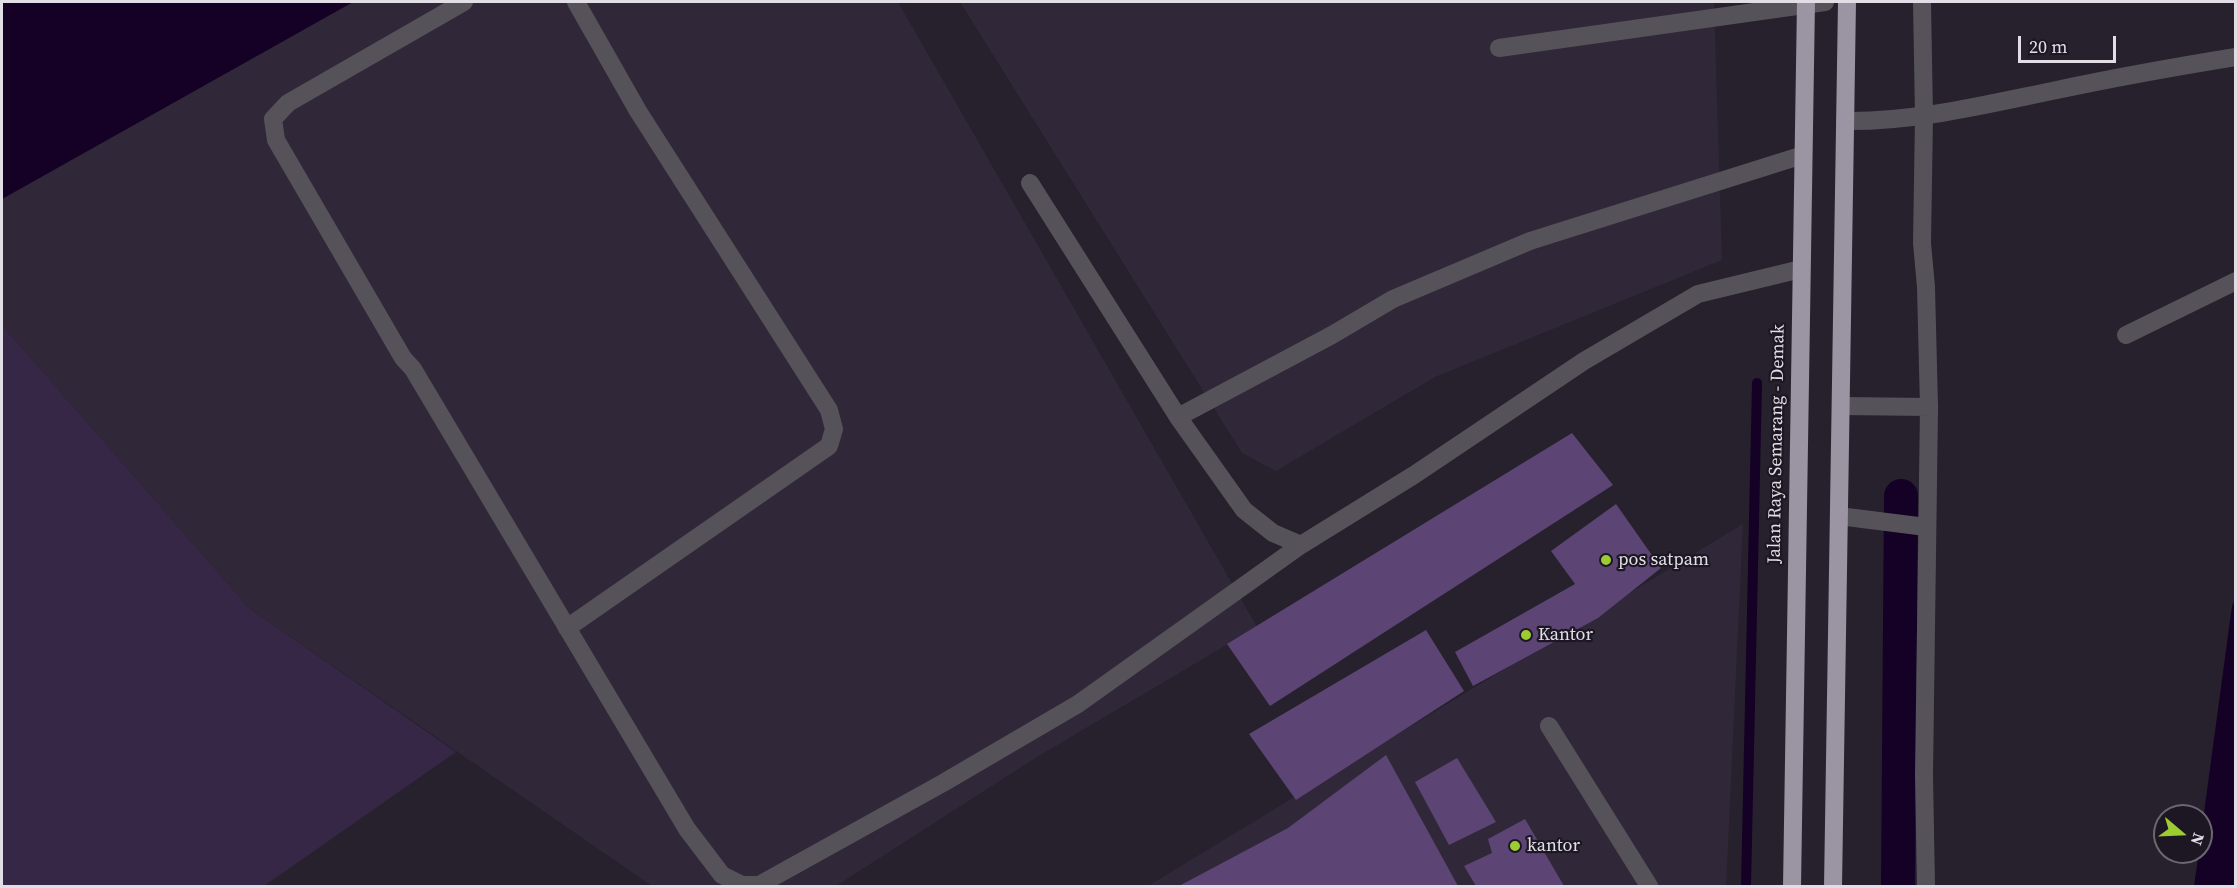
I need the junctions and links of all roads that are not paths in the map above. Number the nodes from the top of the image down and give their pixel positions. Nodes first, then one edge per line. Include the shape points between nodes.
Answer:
1 (464, 2) edge
2 (576, 2) edge
3 (1825, 2) edge
4 (1847, 2) edge
5 (1922, 2) edge
6 (1806, 3) edge
7 (1500, 48) dead end
8 (2235, 57) edge
9 (1917, 116) junction
10 (1845, 121) junction
11 (1803, 155) junction
12 (1030, 183) dead end
13 (1801, 269) junction
14 (2235, 281) edge
15 (2126, 335) dead end
16 (1848, 406) junction
17 (1921, 406) junction
18 (1178, 417) junction
19 (1846, 517) junction
20 (1919, 526) junction
21 (1301, 545) junction
22 (567, 628) junction
23 (1549, 726) dead end
24 (1649, 886) edge
25 (1792, 886) edge
26 (1833, 886) edge
27 (1926, 886) edge

1 - 22 street via 288,103 273,119 276,140
2 - 22 street via 638,111 829,410 834,429 829,446
3 - 6 street
4 - 10 highway
5 - 9 street
6 - 7 street
6 - 11 highway, Jalan Raya Semarang - Demak
8 - 9 street
9 - 10 street
9 - 17 street via 1926,287
10 - 16 highway
11 - 13 highway, Jalan Raya Semarang - Demak
11 - 18 street via 1530,241 1393,299
12 - 18 street
13 - 21 street via 1698,294 1584,362
13 - 25 highway, Jalan Raya Semarang - Demak
14 - 15 street
16 - 17 street
16 - 19 highway
17 - 20 street
18 - 21 street via 1244,510 1272,533
19 - 20 street
19 - 26 highway
20 - 27 street
21 - 22 street via 1078,704 759,885 742,885 722,875 687,829
23 - 24 street

